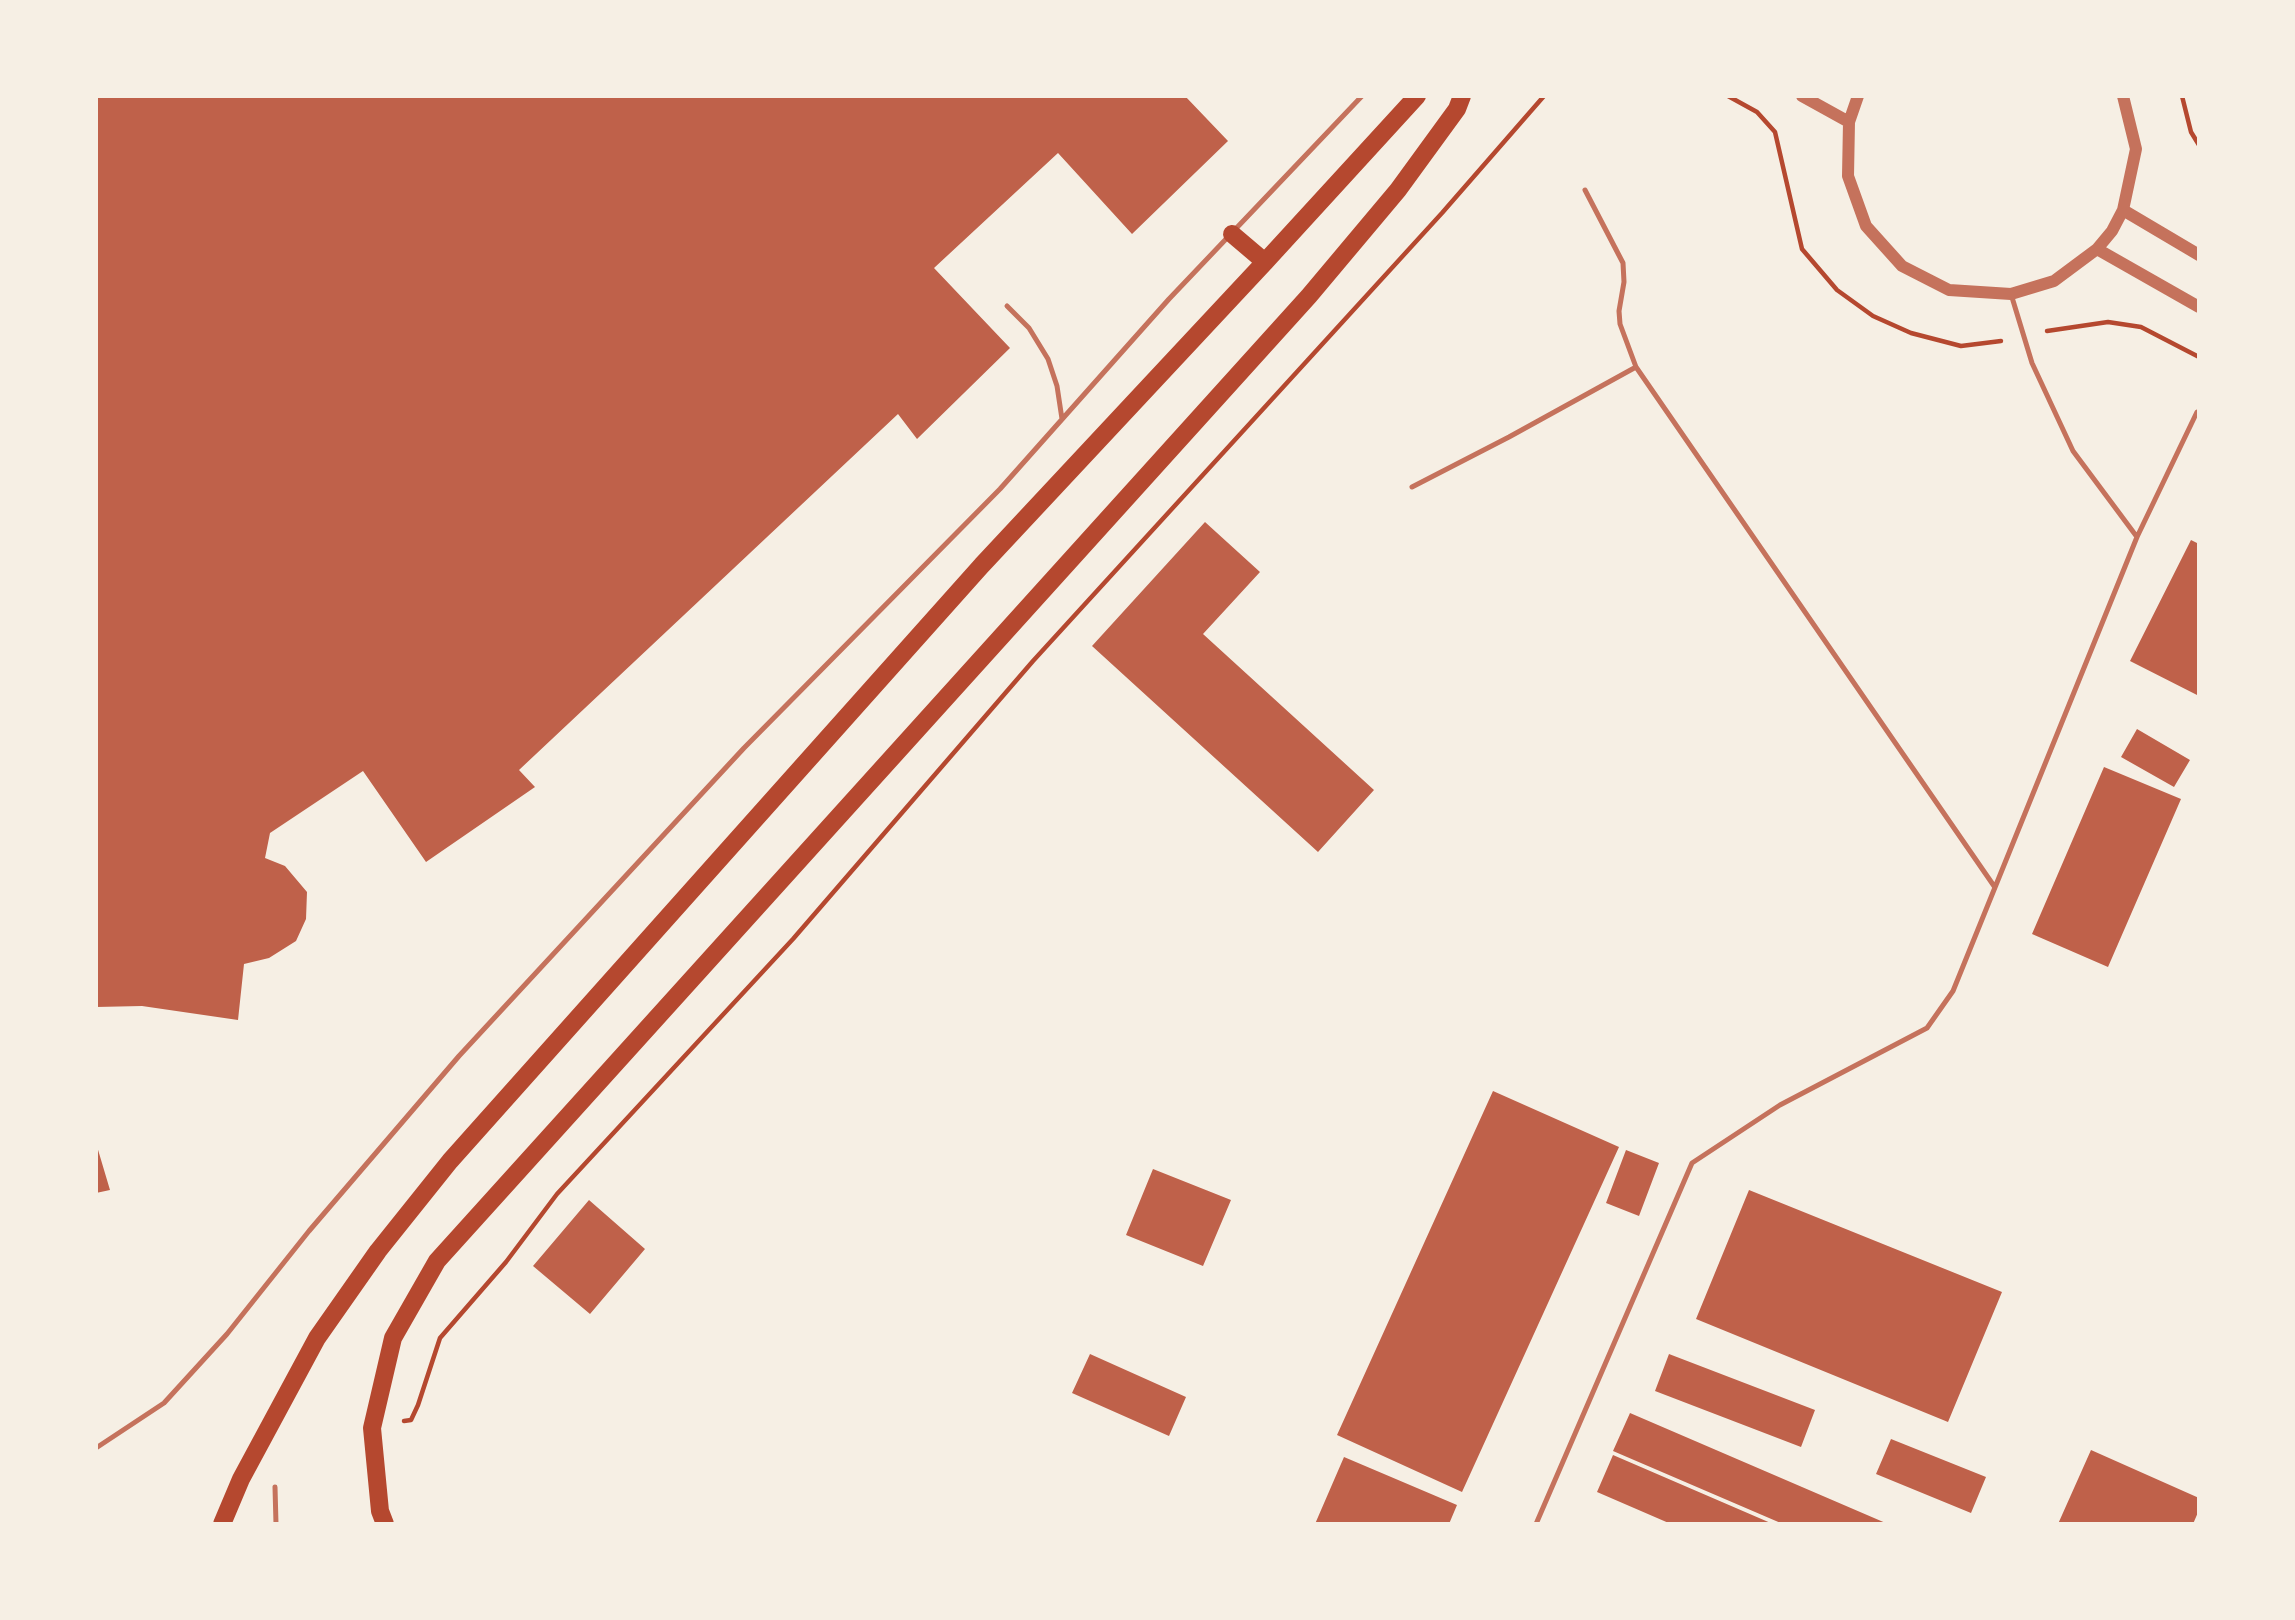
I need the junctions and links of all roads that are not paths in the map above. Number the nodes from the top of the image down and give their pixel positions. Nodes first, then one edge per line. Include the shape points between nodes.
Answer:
1 (1362, 96) edge
2 (1462, 96) edge
3 (1802, 96) edge
4 (1858, 96) edge
5 (2123, 96) edge
6 (1408, 99) edge
7 (1849, 122) junction
8 (1585, 190) dead end
9 (2123, 210) junction
10 (1232, 234) junction
11 (2097, 249) junction
12 (2199, 255) edge
13 (1265, 262) junction
14 (2011, 294) junction
15 (1007, 306) dead end
16 (2199, 307) edge
17 (1636, 367) junction
18 (2197, 412) dead end
19 (1062, 419) junction
20 (1412, 487) dead end
21 (2137, 537) junction
22 (1994, 886) junction
23 (96, 1448) edge
24 (275, 1487) dead end
25 (222, 1524) edge
26 (276, 1524) edge
27 (385, 1524) edge
28 (1536, 1524) edge

1 - 10 lane
2 - 27 main road via 1398,190 1309,296 437,1261 393,1338 372,1428
3 - 7 street
4 - 7 street
5 - 9 street via 2136,149
6 - 13 main road
7 - 14 street via 1848,176 1866,226 1902,266 1949,290
8 - 17 lane via 1623,263 1620,324
9 - 11 street
9 - 12 street
10 - 13 main road
10 - 19 lane
11 - 14 street via 2054,281
11 - 16 street
13 - 25 main road via 982,565 450,1161 317,1338 241,1479
14 - 21 lane via 2032,363 2073,452
15 - 19 lane via 1029,328 1048,359
17 - 20 lane
17 - 22 lane
18 - 21 lane
19 - 23 lane via 1000,489 744,748 467,1046 164,1403
21 - 22 lane
22 - 28 lane via 1953,991 1927,1028 1780,1105 1692,1163
24 - 26 lane

